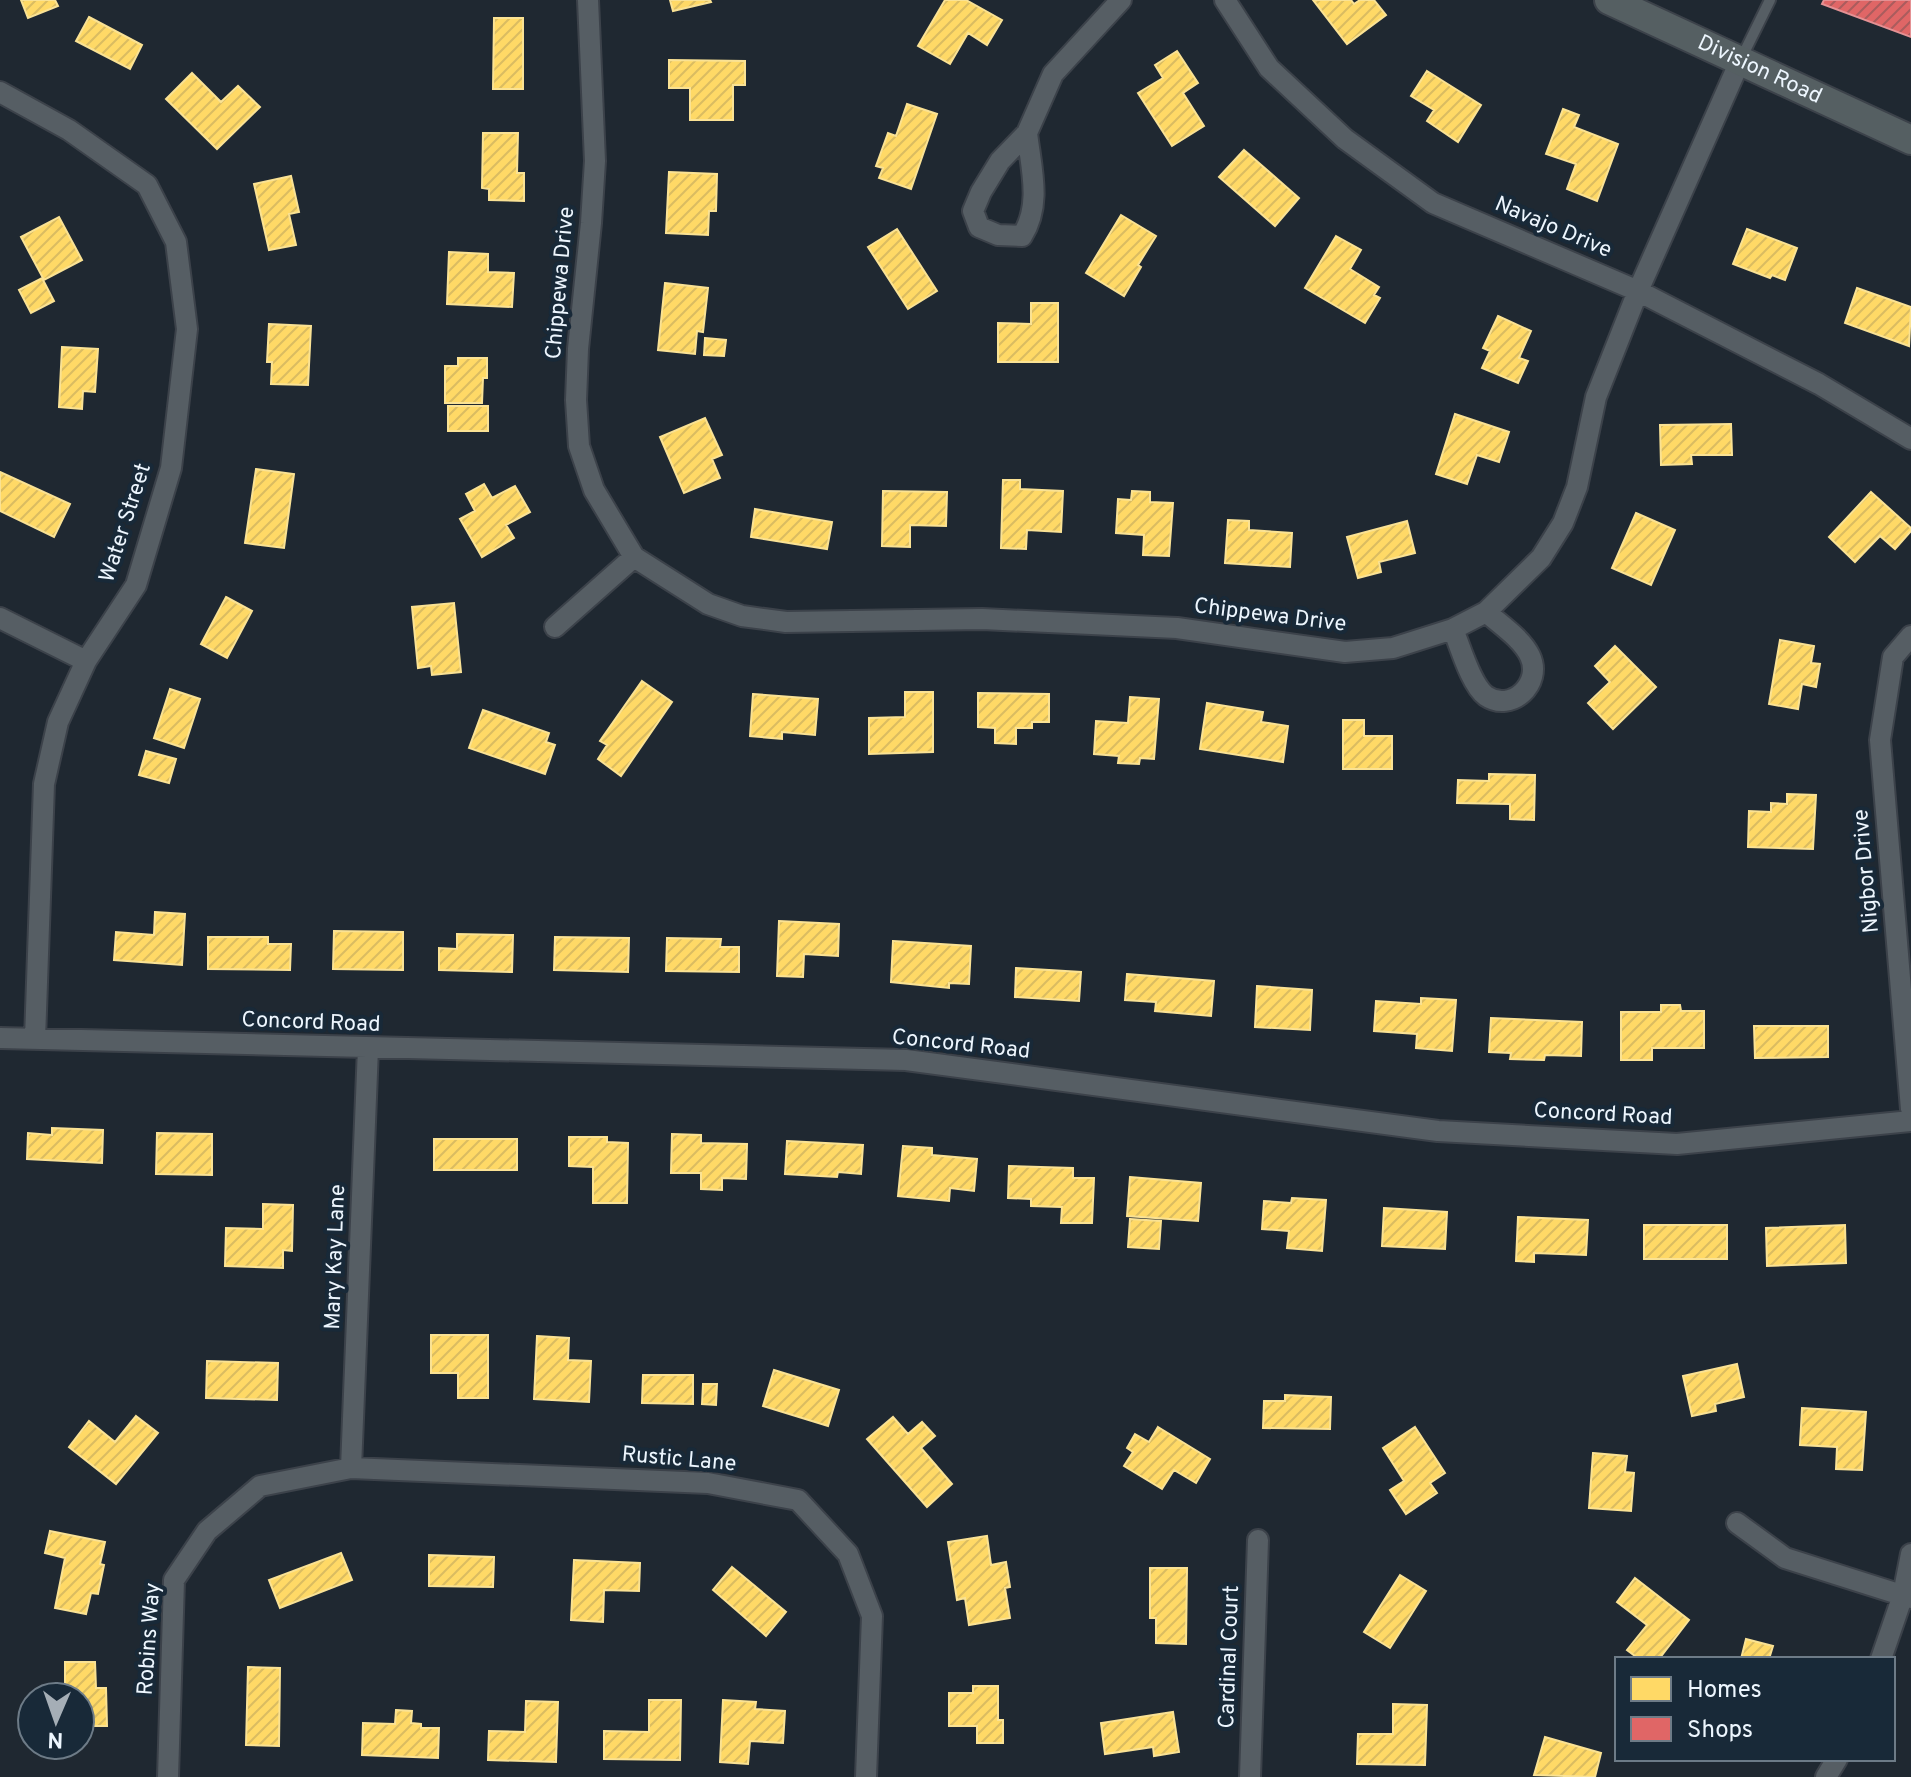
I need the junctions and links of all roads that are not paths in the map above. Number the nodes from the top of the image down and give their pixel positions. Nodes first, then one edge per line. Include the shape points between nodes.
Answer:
1 (588, 0) edge
2 (1121, 0) edge
3 (1225, 0) edge
4 (1609, 0) edge
5 (1770, 0) edge
6 (1740, 61) junction
7 (0, 92) edge
8 (1027, 133) junction
9 (1911, 140) edge
10 (1638, 291) junction
11 (1911, 439) edge
12 (634, 557) junction
13 (1486, 612) junction
14 (0, 618) edge
15 (555, 627) dead end
16 (1453, 629) junction
17 (1911, 636) edge
18 (86, 661) junction
19 (0, 1038) edge
20 (35, 1039) junction
21 (368, 1048) junction
22 (1911, 1109) edge
23 (1911, 1121) edge
24 (351, 1468) junction
25 (1737, 1523) dead end
26 (1258, 1540) dead end
27 (1911, 1554) edge
28 (1907, 1597) edge
29 (1882, 1657) edge
30 (168, 1777) edge
31 (866, 1777) edge
32 (1250, 1777) edge

1 - 12 street, Chippewa Drive via 595,161 578,349 579,446 594,490
2 - 8 street via 1053,74
3 - 10 street, Navajo Drive via 1269,68 1345,139 1433,203
4 - 6 street, Division Road
5 - 6 lane
6 - 9 street, Division Road
6 - 10 street, Chippewa Drive
7 - 18 street, Water Street via 69,130 147,185 176,242 187,329 171,468 136,585
8 - 8 street via 1000,161 973,211 979,227 998,235 1022,236 1029,225 1035,203
10 - 11 street, Navajo Drive via 1819,384
10 - 13 street, Chippewa Drive via 1596,397 1577,487 1563,523 1541,558
12 - 15 street
12 - 16 street, Chippewa Drive via 708,604 742,616 786,622 982,619 1177,628 1345,652 1393,648
13 - 16 street, Chippewa Drive
13 - 16 street via 1529,653 1533,680 1519,696 1502,701 1476,686
14 - 18 street
17 - 22 street, Nigbor Drive via 1893,657 1880,740
18 - 20 street, Water Street via 58,722 44,784
19 - 20 street, Concord Road
20 - 21 street, Concord Road
21 - 23 street, Concord Road via 906,1060 1438,1131 1677,1144
21 - 24 street, Mary Kay Lane
24 - 30 street, Robins Way via 260,1486 207,1531 174,1580
24 - 31 street, Rustic Lane via 708,1483 798,1500 848,1554 872,1616
25 - 28 street via 1785,1558
26 - 32 street, Cardinal Court
27 - 28 street
28 - 29 street

